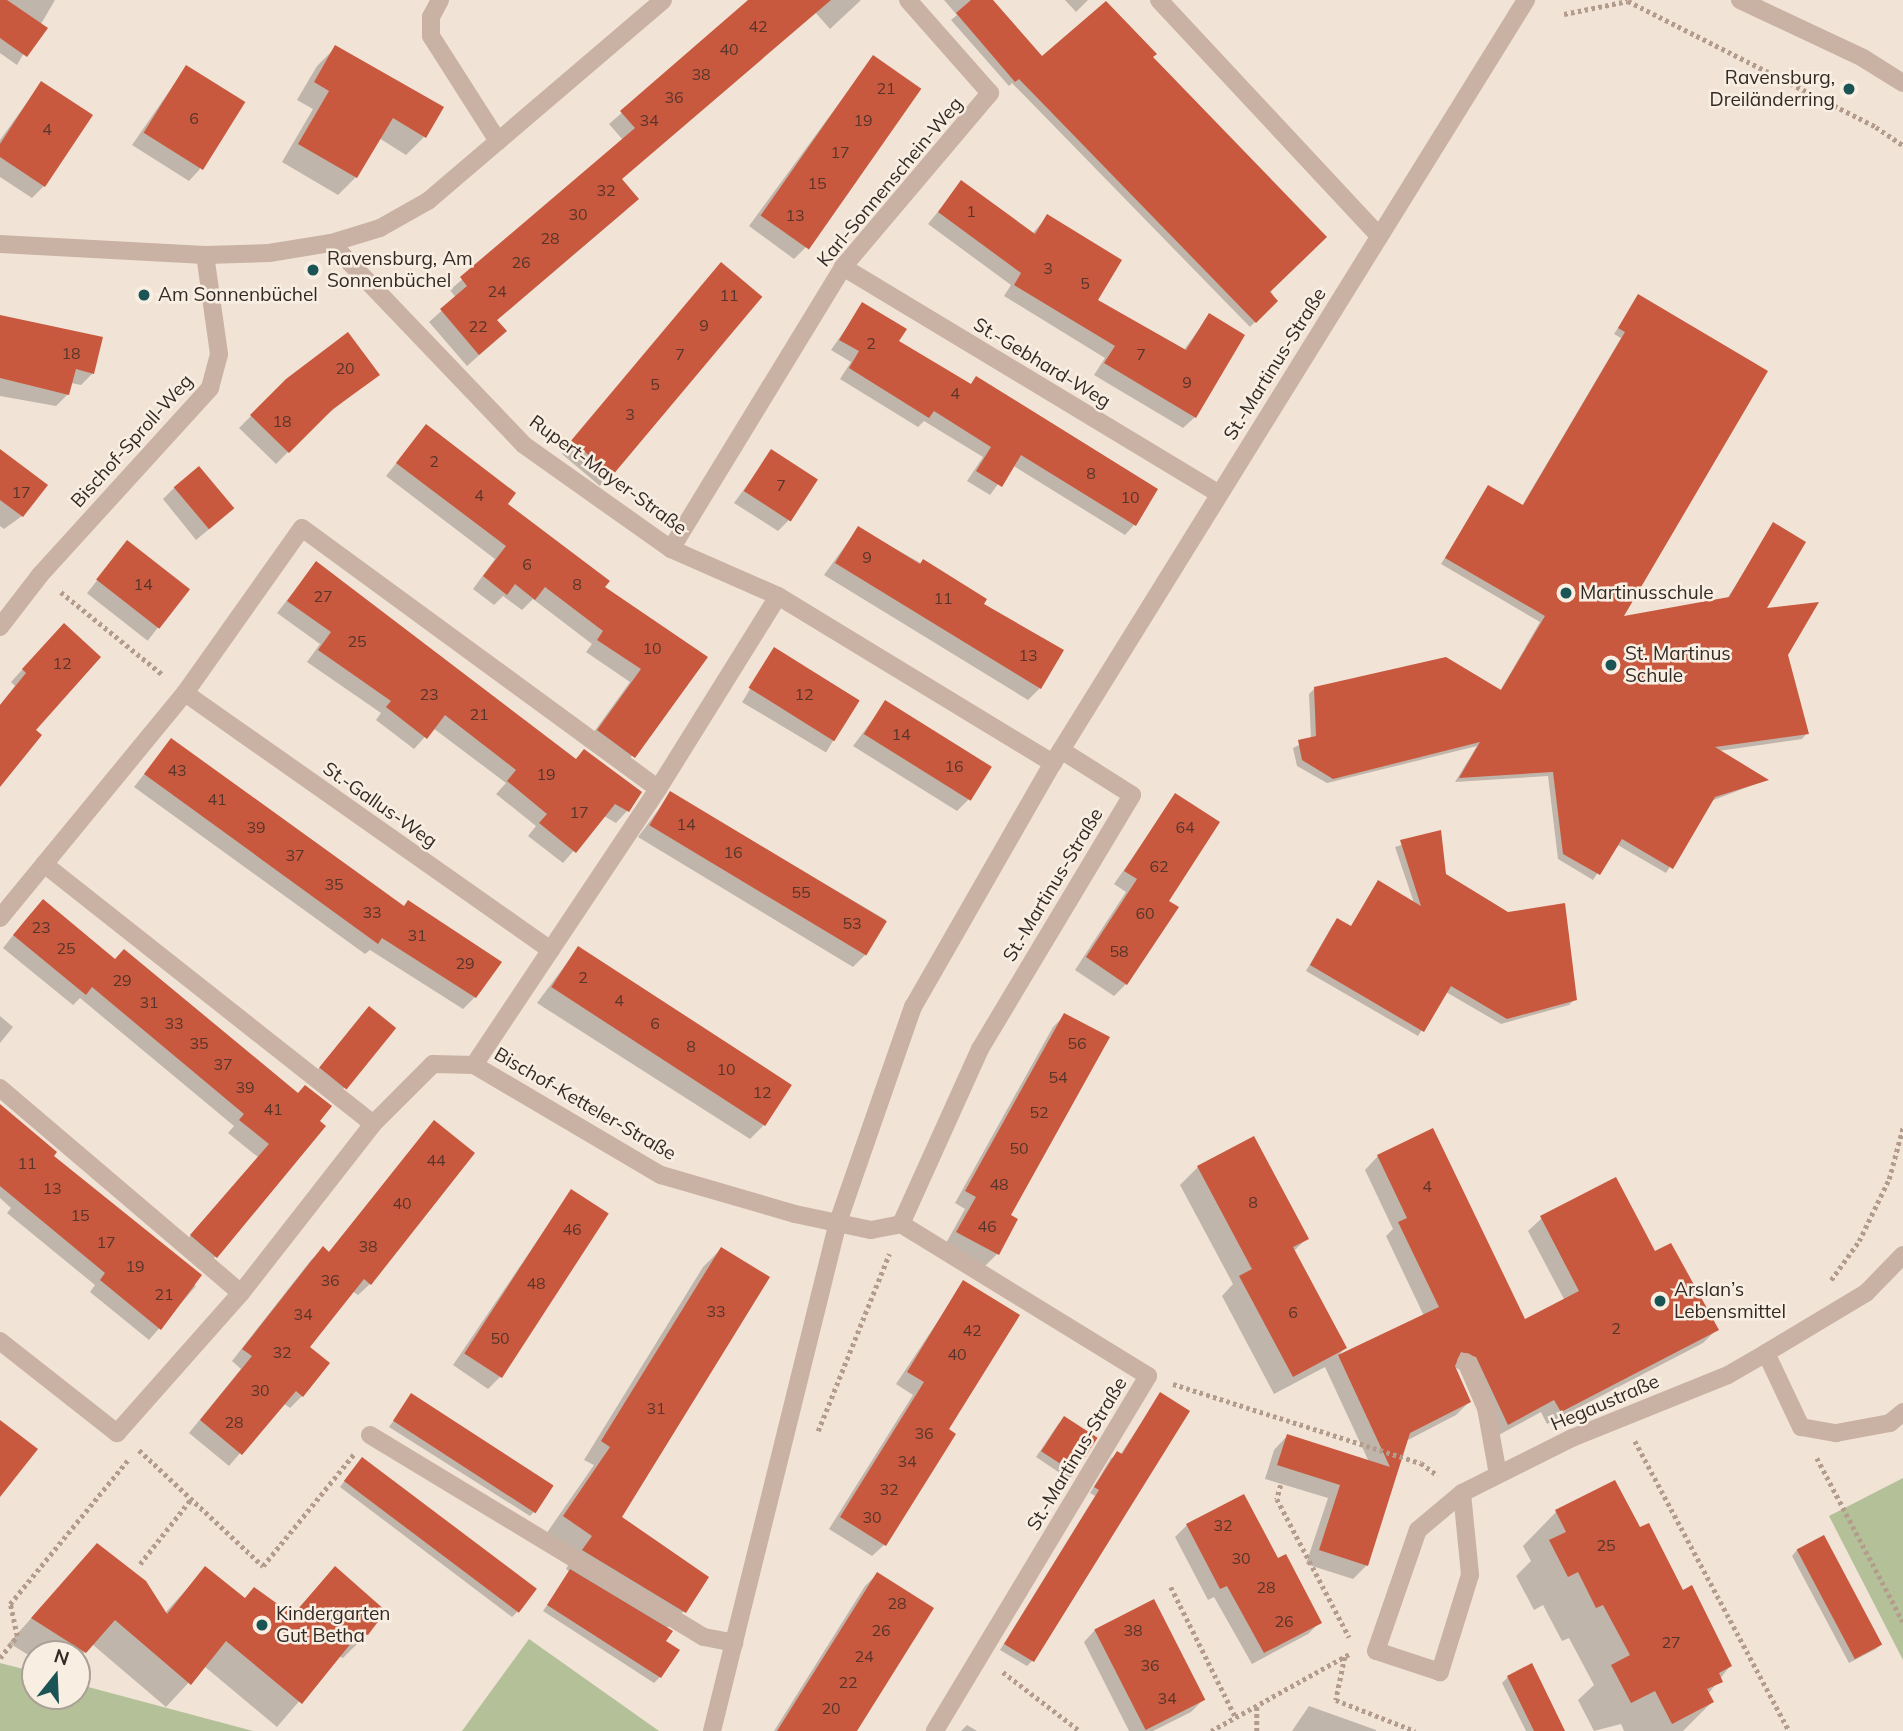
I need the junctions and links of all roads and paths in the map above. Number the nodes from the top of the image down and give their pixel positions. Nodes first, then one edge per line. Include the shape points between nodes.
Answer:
1 (440, 0) edge
2 (663, 0) edge
3 (908, 0) edge
4 (1159, 0) edge
5 (1526, 0) edge
6 (1740, 0) edge
7 (1564, 13) dead end
8 (1903, 83) edge
9 (498, 141) junction
10 (1903, 145) edge
11 (1379, 236) junction
12 (331, 243) junction
13 (0, 244) edge
14 (205, 255) junction
15 (843, 267) junction
16 (1219, 495) junction
17 (671, 550) junction
18 (40, 575) junction
19 (778, 596) junction
20 (0, 627) edge
21 (185, 693) junction
22 (1057, 757) junction
23 (658, 789) junction
24 (44, 864) junction
25 (0, 918) edge
26 (551, 950) junction
27 (474, 1065) junction
28 (0, 1088) edge
29 (373, 1125) junction
30 (1903, 1127) edge
31 (838, 1222) junction
32 (901, 1224) junction
33 (1903, 1255) edge
34 (241, 1293) junction
35 (1804, 1330) junction
36 (0, 1341) edge
37 (1766, 1353) junction
38 (1466, 1362) dead end
39 (1148, 1376) junction
40 (1903, 1412) edge
41 (1622, 1417) junction
42 (1801, 1427) junction
43 (117, 1433) junction
44 (370, 1435) joint
45 (816, 1438) dead end
46 (137, 1448) junction
47 (1498, 1475) junction
48 (1281, 1485) dead end
49 (1462, 1493) junction
50 (191, 1499) junction
51 (140, 1564) dead end
52 (1171, 1587) dead end
53 (1903, 1622) edge
54 (734, 1643) junction
55 (982, 1656) junction
56 (1345, 1656) junction
57 (0, 1658) edge
58 (1257, 1706) junction
59 (1236, 1718) junction
60 (1397, 1728) edge
61 (712, 1731) edge
62 (935, 1731) edge
63 (1080, 1731) edge
64 (1211, 1731) edge
65 (1257, 1731) edge
66 (1415, 1731) edge
67 (1789, 1731) edge

1 - 9 street via 431,17 431,36
2 - 9 street
3 - 15 street, Karl-Sonnenschein-Weg via 990,93
4 - 11 street
5 - 11 street, St.-Martinus-Straße
6 - 8 street via 1863,58
7 - 10 path via 1628,1
9 - 12 street via 428,201 380,228
11 - 16 street, St.-Martinus-Straße
12 - 14 street via 269,253
12 - 17 street, Rupert-Mayer-Straße via 524,444
13 - 14 street
14 - 18 street, Bischof-Sproll-Weg via 219,354 210,388
15 - 16 street, St.-Gebhard-Weg
15 - 17 street, Karl-Sonnenschein-Weg
16 - 22 street, St.-Martinus-Straße
17 - 19 street, Rupert-Mayer-Straße
18 - 20 street, Bischof-Sproll-Weg
18 - 21 path
19 - 22 street, Rupert-Mayer-Straße
19 - 23 street
21 - 23 street via 302,528
21 - 24 street
21 - 26 street, St.-Gallus-Weg
22 - 31 street, St.-Martinus-Straße via 913,1007
22 - 32 street, St.-Martinus-Straße via 1132,795 980,1049
23 - 26 street
24 - 25 street
24 - 29 street
26 - 27 street
27 - 29 street, Bischof-Ketteler-Straße via 433,1064
27 - 31 street, Bischof-Ketteler-Straße via 661,1175
28 - 34 street
29 - 34 street, Bischof-Ketteler-Straße
30 - 35 path via 1889,1179 1871,1216 1824,1289
31 - 32 street via 871,1230
31 - 54 street, St.-Martinus-Straße
32 - 39 street, St.-Martinus-Straße
32 - 45 path
33 - 35 street, Hegaustraße via 1866,1293
34 - 43 street, Bischof-Ketteler-Straße
35 - 37 street, Hegaustraße
36 - 43 street
37 - 41 street, Hegaustraße via 1728,1375
37 - 42 street
38 - 47 street via 1486,1408
39 - 49 path via 1421,1463
39 - 55 street, St.-Martinus-Straße
40 - 42 street via 1890,1423 1836,1433
41 - 47 street, Hegaustraße
41 - 67 path
42 - 53 path
43 - 46 path
44 - 50 path via 263,1566
44 - 54 street via 704,1637
46 - 50 path
46 - 57 path via 10,1604 17,1636
47 - 49 street, Hegaustraße
48 - 56 path via 1277,1499 1356,1650
49 - 49 street, Hegaustraße via 1418,1530 1376,1651 1440,1672 1470,1575
50 - 51 path
52 - 59 path
54 - 61 street, St.-Martinus-Straße
55 - 62 street, St.-Martinus-Straße
55 - 63 path
56 - 58 path
56 - 60 path via 1336,1700
58 - 59 path
58 - 65 path
59 - 64 path
60 - 66 path

